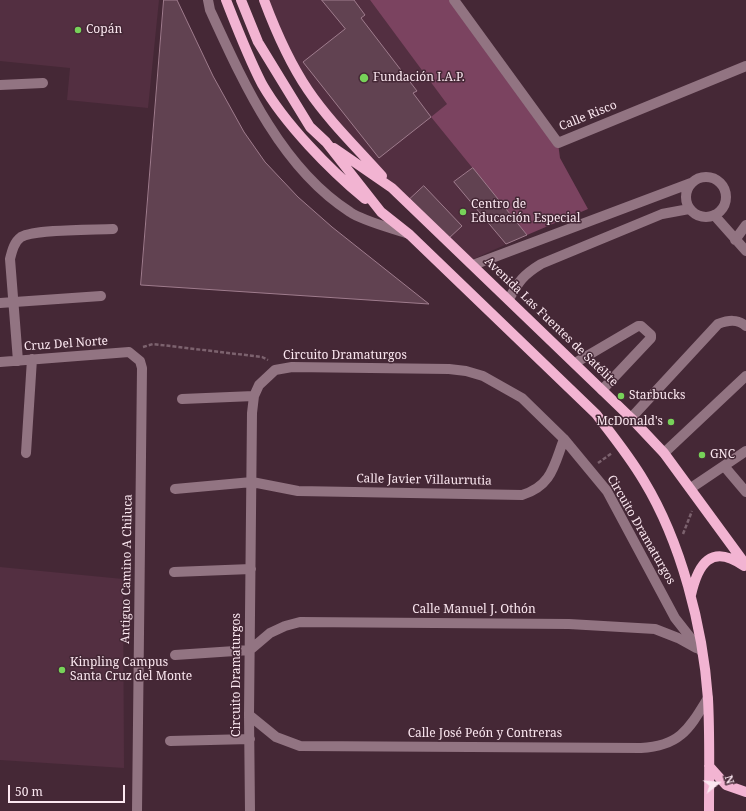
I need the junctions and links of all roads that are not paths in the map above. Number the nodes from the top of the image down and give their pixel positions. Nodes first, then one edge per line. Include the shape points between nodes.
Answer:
1 (208, 0) edge
2 (226, 0) edge
3 (240, 0) edge
4 (264, 0) edge
5 (454, 0) edge
6 (746, 66) edge
7 (42, 83) dead end
8 (0, 85) edge
9 (326, 142) junction
10 (691, 183) junction
11 (392, 188) junction
12 (689, 209) junction
13 (381, 212) junction
14 (714, 215) junction
15 (746, 225) edge
16 (113, 229) dead end
17 (410, 235) junction
18 (735, 240) junction
19 (746, 250) edge
20 (473, 265) junction
21 (100, 296) dead end
22 (509, 299) junction
23 (0, 303) edge
24 (13, 303) junction
25 (746, 326) edge
26 (134, 355) joint
27 (32, 359) junction
28 (18, 361) junction
29 (0, 362) edge
30 (575, 363) junction
31 (746, 376) edge
32 (602, 390) junction
33 (254, 396) junction
34 (182, 399) dead end
35 (631, 418) junction
36 (564, 439) junction
37 (746, 451) edge
38 (26, 453) dead end
39 (664, 453) junction
40 (724, 466) junction
41 (252, 482) junction
42 (175, 488) dead end
43 (691, 488) junction
44 (746, 492) edge
45 (746, 566) edge
46 (251, 570) junction
47 (174, 572) dead end
48 (691, 595) junction
49 (250, 650) junction
50 (701, 651) junction
51 (175, 655) dead end
52 (708, 698) junction
53 (249, 715) junction
54 (250, 739) junction
55 (170, 741) dead end
56 (709, 766) junction
57 (746, 792) edge
58 (137, 811) edge
59 (250, 811) edge
60 (709, 811) edge

1 - 17 street, Avenida Las Fuentes de Satélite via 210,10 239,73 280,142 308,178 350,213
2 - 13 main road via 245,50 277,106 334,173
3 - 9 main road, Avenida Las Fuentes de Satélite via 258,42 310,127
4 - 11 main road via 279,41 308,90
5 - 6 street, Calle Risco via 558,142
7 - 8 street
9 - 11 main road, Avenida Las Fuentes de Satélite
9 - 13 main road, Avenida Las Fuentes de Satélite
10 - 12 street via 686,195
10 - 14 street via 697,178 711,177 722,185 726,198 720,211
10 - 20 street
11 - 20 main road, Avenida Las Fuentes de Satélite
12 - 14 street via 701,217
12 - 22 street via 672,210 541,264 526,273
13 - 17 main road, Avenida Las Fuentes de Satélite
14 - 18 street
15 - 18 street
16 - 24 street via 34,233 20,238 12,248 10,258
17 - 48 main road, Avenida Las Fuentes de Satélite via 596,414 648,488 662,515
18 - 19 street
20 - 22 main road, Avenida Las Fuentes de Satélite
21 - 24 street
22 - 30 main road, Avenida Las Fuentes de Satélite
23 - 24 street
24 - 28 street
25 - 35 street via 739,321 729,320 718,324
26 - 27 street, Cruz Del Norte via 129,352
26 - 58 street, Antiguo Camino A Chiluca via 140,360 142,368
27 - 28 street, Cruz Del Norte
27 - 38 street
28 - 29 street, Cruz Del Norte
30 - 32 main road, Avenida Las Fuentes de Satélite
30 - 32 street via 638,326 651,335
31 - 39 street
32 - 35 main road, Avenida Las Fuentes de Satélite
33 - 34 street
33 - 36 street, Circuito Dramaturgos via 259,385 275,370 292,367 466,371 483,376 522,398
33 - 41 street, Circuito Dramaturgos
35 - 39 main road, Avenida Las Fuentes de Satélite
36 - 41 street, Calle Javier Villaurrutia via 553,468 541,487 522,495 298,491
36 - 50 street, Circuito Dramaturgos via 607,491 675,618
37 - 40 street
39 - 43 main road, Avenida Las Fuentes de Satélite
40 - 43 street
40 - 44 street
41 - 42 street, Calle Javier Villaurrutia
41 - 46 street, Circuito Dramaturgos
43 - 45 main road, Avenida Las Fuentes de Satélite
45 - 48 main road via 726,557 710,559 698,568
46 - 47 street
46 - 49 street, Circuito Dramaturgos
48 - 50 main road, Circuito Dramaturgos
49 - 50 street, Calle Manuel J. Othón via 270,633 300,622 568,624 655,629
49 - 51 street
49 - 53 street, Circuito Dramaturgos
50 - 52 main road, Circuito Dramaturgos
52 - 53 street, Calle José Peón y Contreras via 688,730 674,740 657,747 641,748 300,746 276,737
52 - 56 main road, Circuito Dramaturgos
53 - 54 street, Circuito Dramaturgos
54 - 55 street
54 - 59 street, Circuito Dramaturgos
56 - 57 main road via 726,785
56 - 60 main road, Circuito Dramaturgos

